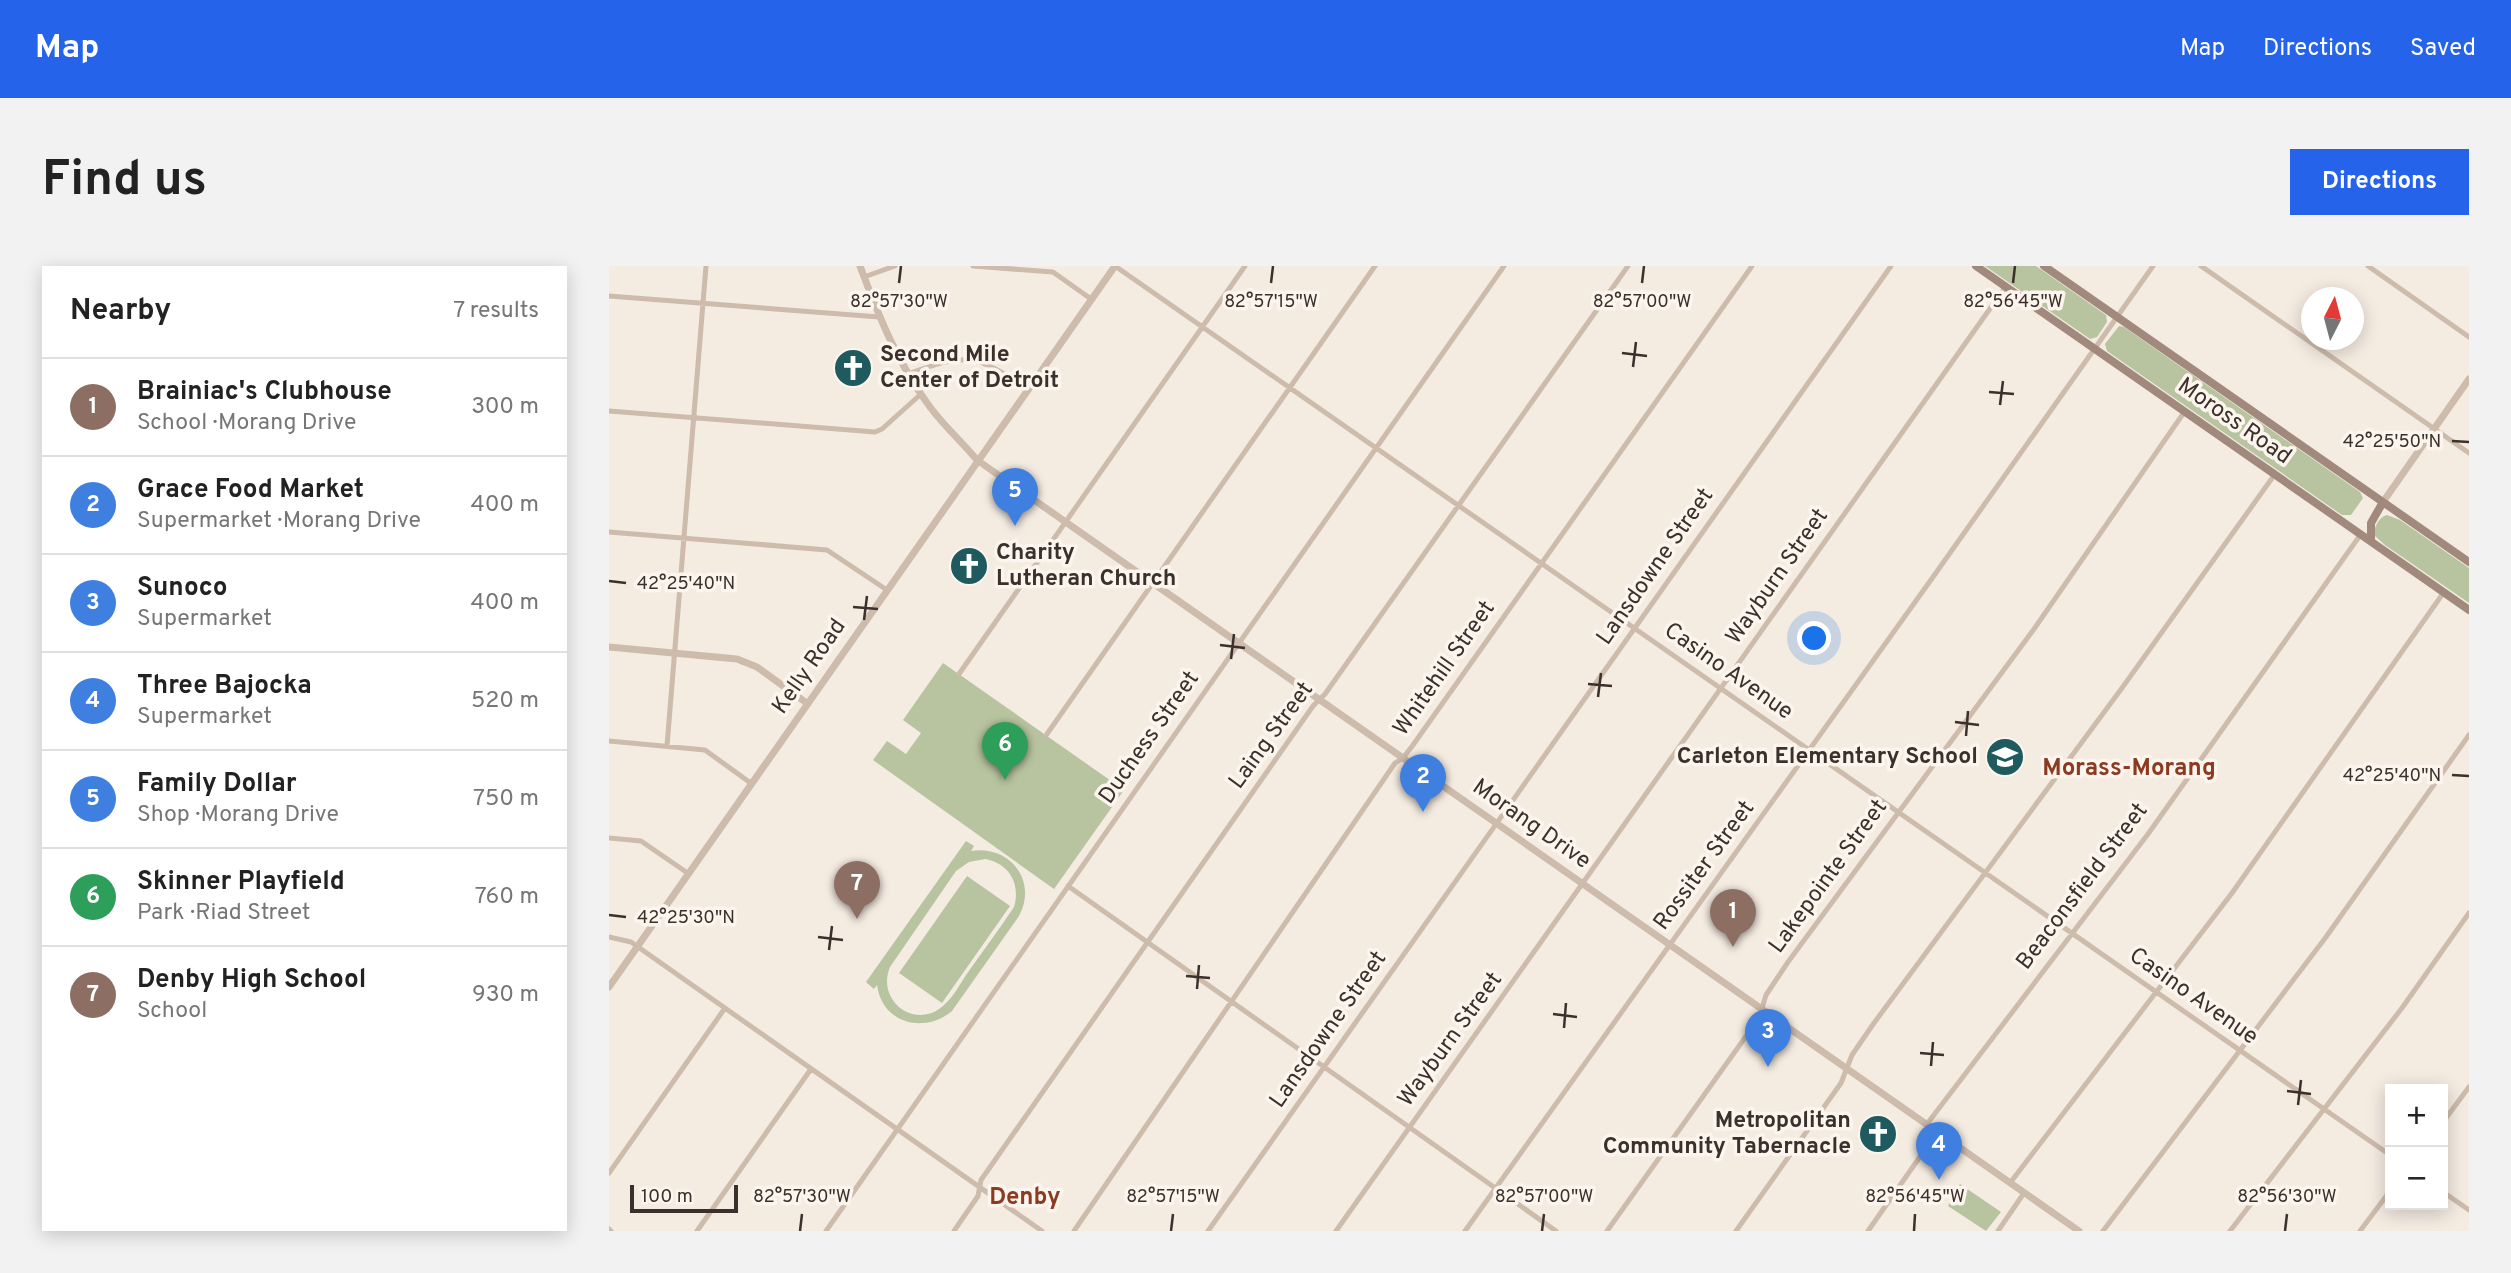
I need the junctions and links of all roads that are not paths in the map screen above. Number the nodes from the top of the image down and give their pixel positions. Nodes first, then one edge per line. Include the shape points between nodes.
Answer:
1 (706, 266) edge
2 (860, 266) edge
3 (895, 266) edge
4 (973, 266) edge
5 (1115, 266) edge
6 (1245, 266) edge
7 (1375, 266) edge
8 (1504, 266) edge
9 (1628, 266) edge
10 (1752, 266) edge
11 (1891, 266) edge
12 (1976, 266) edge
13 (2044, 266) edge
14 (2153, 266) edge
15 (2201, 266) edge
16 (2368, 266) edge
17 (864, 277) junction
18 (2006, 286) junction
19 (609, 296) edge
20 (1091, 299) junction
21 (703, 303) junction
22 (879, 317) junction
23 (2117, 317) junction
24 (1202, 327) junction
25 (2469, 337) edge
26 (2095, 349) junction
27 (908, 374) junction
28 (2469, 379) edge
29 (1289, 387) junction
30 (1028, 389) junction
31 (921, 394) junction
32 (609, 411) edge
33 (2185, 411) junction
34 (693, 418) junction
35 (2434, 429) junction
36 (1375, 448) junction
37 (2469, 453) edge
38 (977, 460) junction
39 (2275, 474) junction
40 (2383, 502) junction
41 (1458, 506) junction
42 (1064, 522) junction
43 (609, 532) edge
44 (2361, 534) junction
45 (684, 538) junction
46 (2371, 541) junction
47 (2469, 562) edge
48 (1541, 563) junction
49 (1150, 583) junction
50 (887, 590) junction
51 (2444, 592) junction
52 (2469, 610) edge
53 (1634, 628) junction
54 (1237, 643) junction
55 (609, 647) edge
56 (674, 653) junction
57 (958, 674) dead end
58 (1720, 688) junction
59 (1319, 700) junction
60 (809, 704) junction
61 (1047, 734) dead end
62 (2469, 735) edge
63 (609, 741) edge
64 (667, 746) junction
65 (1810, 750) junction
66 (1403, 758) junction
67 (753, 784) junction
68 (1898, 812) junction
69 (1496, 824) junction
70 (609, 838) edge
71 (1986, 873) junction
72 (689, 874) junction
73 (1583, 884) junction
74 (1068, 886) junction
75 (2469, 913) edge
76 (2072, 934) junction
77 (609, 937) edge
78 (1147, 943) junction
79 (1670, 945) junction
80 (637, 947) junction
81 (609, 987) edge
82 (2156, 992) junction
83 (1230, 1002) junction
84 (725, 1008) junction
85 (1761, 1009) junction
86 (2240, 1051) junction
87 (1323, 1068) junction
88 (811, 1069) junction
89 (1847, 1069) junction
90 (2469, 1087) edge
91 (2324, 1109) junction
92 (2448, 1115) edge
93 (1927, 1124) junction
94 (1409, 1128) junction
95 (898, 1129) junction
96 (1938, 1131) junction
97 (2385, 1152) edge
98 (609, 1173) edge
99 (2010, 1183) junction
100 (980, 1188) junction
101 (1495, 1188) junction
102 (2024, 1193) junction
103 (2448, 1195) edge
104 (2385, 1198) edge
105 (2469, 1210) edge
106 (697, 1231) edge
107 (826, 1231) edge
108 (954, 1231) edge
109 (1042, 1231) edge
110 (1074, 1231) edge
111 (1207, 1231) edge
112 (1336, 1231) edge
113 (1465, 1231) edge
114 (1556, 1231) edge
115 (1607, 1231) edge
116 (1735, 1231) edge
117 (1868, 1231) edge
118 (1997, 1231) edge
119 (2079, 1231) edge
120 (2103, 1231) edge
121 (2230, 1231) edge
122 (2360, 1231) edge

1 - 21 street
2 - 17 street, Morang Drive
3 - 17 street
4 - 20 street via 1053,272
5 - 20 street, Kelly Road
5 - 24 street, Casino Avenue
6 - 24 street
7 - 29 street
8 - 36 street, Duchess Street
9 - 41 street, Laing Street
10 - 48 street, Whitehill Street
11 - 53 street, Lansdowne Street
12 - 18 main road, Moross Road
13 - 23 main road, Moross Road
14 - 23 street, Rossiter Street
15 - 35 street
16 - 25 street
17 - 22 street, Morang Drive
18 - 26 main road, Moross Road
18 - 58 street, Wayburn Street
19 - 21 street
20 - 30 street, Kelly Road
21 - 22 street
21 - 34 street
22 - 27 street, Morang Drive
23 - 26 street, Rossiter Street
23 - 40 main road, Moross Road
24 - 29 street, Casino Avenue
24 - 42 street
26 - 33 main road, Moross Road
26 - 65 street, Rossiter Street
27 - 30 street via 951,359 973,360 986,362
27 - 31 street, Morang Drive
28 - 35 street
29 - 36 street, Casino Avenue
29 - 49 street
30 - 38 street, Kelly Road
31 - 34 street via 875,432
31 - 38 street, Morang Drive
32 - 34 street
33 - 39 main road, Moross Road
33 - 68 street, Lakepointe Street via 2035,629
34 - 45 street
35 - 37 street
35 - 40 street
36 - 41 street, Casino Avenue
36 - 54 street, Duchess Street
38 - 42 street, Morang Drive
38 - 50 street, Kelly Road
39 - 44 main road, Moross Road
39 - 71 street
40 - 46 main road via 2371,523
40 - 47 main road, Moross Road
41 - 48 street, Casino Avenue
41 - 59 street, Laing Street
42 - 49 street, Morang Drive
42 - 57 street
43 - 45 street
44 - 46 main road, Moross Road
44 - 76 street, Beaconsfield Street
45 - 50 street via 827,550
45 - 56 street
46 - 51 main road, Moross Road
48 - 53 street, Casino Avenue
48 - 66 street, Whitehill Street
49 - 54 street, Morang Drive
49 - 61 street
50 - 60 street, Kelly Road
51 - 52 main road, Moross Road
51 - 82 street via 2232,893
53 - 58 street, Casino Avenue
53 - 69 street, Lansdowne Street
54 - 59 street, Morang Drive
54 - 74 street, Duchess Street
55 - 56 street
56 - 60 street via 746,662
56 - 64 street
58 - 65 street, Casino Avenue
58 - 73 street, Wayburn Street
59 - 66 street, Morang Drive
59 - 78 street, Laing Street
60 - 67 street, Kelly Road
62 - 86 street
63 - 64 street
64 - 67 street via 705,750
65 - 68 street, Casino Avenue
65 - 79 street, Rossiter Street
66 - 69 street, Morang Drive
66 - 83 street, Whitehill Street via 1395,763
67 - 72 street, Kelly Road
68 - 71 street, Casino Avenue
68 - 85 street, Lakepointe Street via 1788,962
69 - 73 street, Morang Drive
69 - 87 street, Lansdowne Street
70 - 72 street via 642,841
71 - 76 street, Casino Avenue
71 - 89 street via 1874,1023
72 - 80 street, Kelly Road
73 - 79 street, Morang Drive
73 - 94 street, Wayburn Street
74 - 78 street
74 - 95 street, Duchess Street
75 - 91 street
76 - 82 street, Casino Avenue
76 - 93 street, Beaconsfield Street
77 - 80 street
78 - 83 street
78 - 100 street, Laing Street via 981,1180
79 - 85 street, Morang Drive
79 - 101 street, Rossiter Street
80 - 81 street, Kelly Road
80 - 84 street
82 - 86 street, Casino Avenue
82 - 99 street
83 - 87 street
83 - 110 street, Whitehill Street
84 - 88 street
84 - 98 street
85 - 89 street, Morang Drive
85 - 115 street, Lakepointe Street
86 - 91 street, Casino Avenue
86 - 120 street
87 - 94 street
87 - 111 street, Lansdowne Street
88 - 95 street
88 - 106 street
89 - 93 street, Morang Drive
89 - 116 street
90 - 92 street
91 - 97 street, Casino Avenue
91 - 121 street
93 - 96 street, Morang Drive
94 - 101 street
94 - 112 street, Wayburn Street
95 - 100 street
95 - 107 street, Duchess Street
96 - 99 street, Morang Drive
96 - 117 street
99 - 102 street, Morang Drive
100 - 108 street, Laing Street
100 - 109 street
101 - 113 street, Rossiter Street
101 - 114 street
102 - 118 street
102 - 119 street, Morang Drive
103 - 105 street
104 - 122 street

